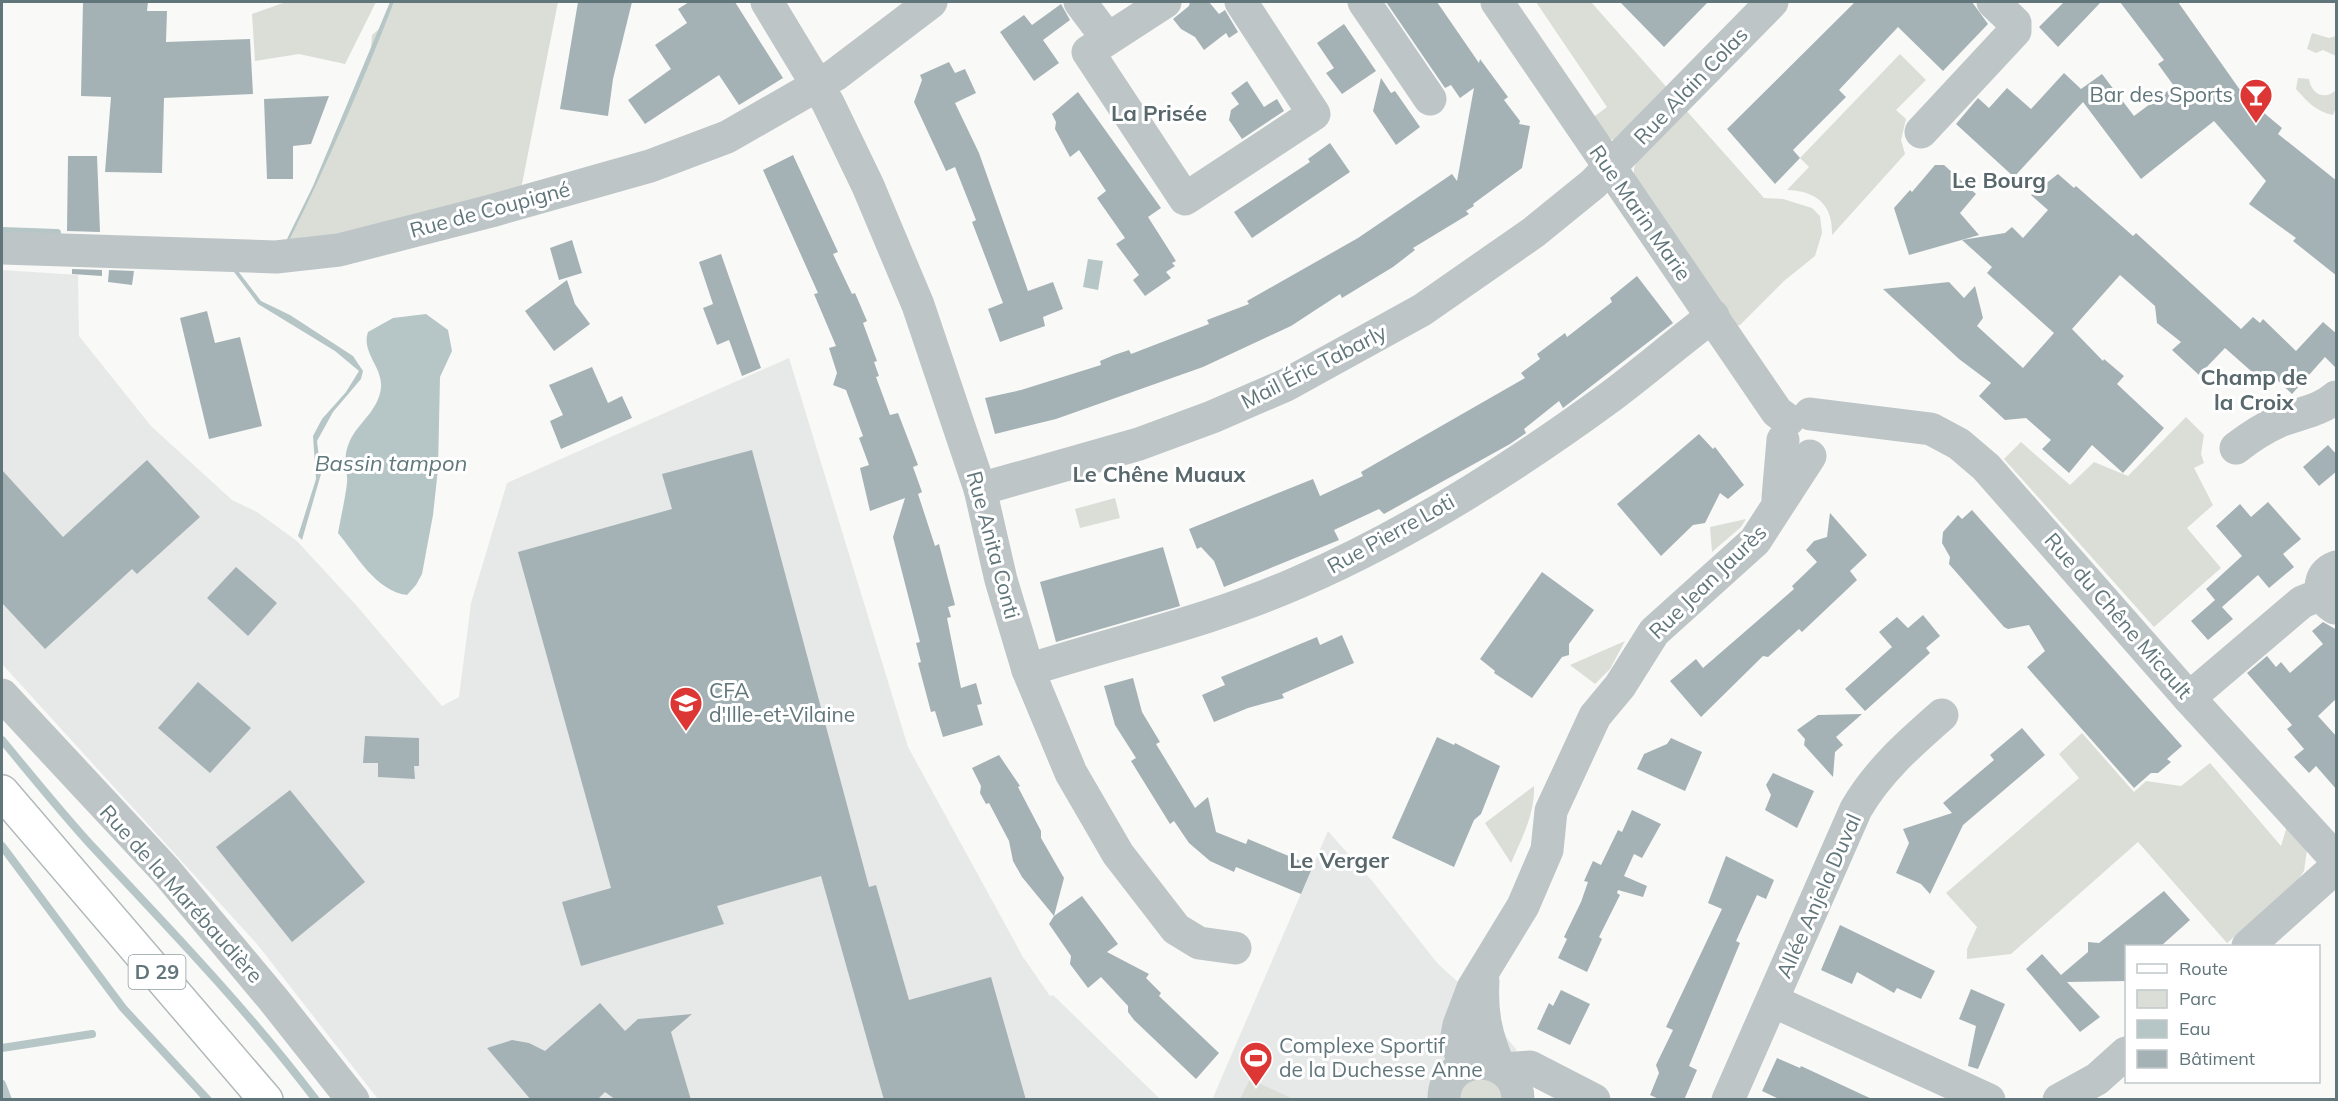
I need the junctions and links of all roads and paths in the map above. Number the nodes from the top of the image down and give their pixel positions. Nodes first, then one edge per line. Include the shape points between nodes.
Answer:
1 (767, 2) edge
2 (931, 2) edge
3 (1080, 2) edge
4 (1165, 2) edge
5 (1241, 2) edge
6 (1364, 2) edge
7 (1497, 2) edge
8 (1772, 2) edge
9 (1993, 2) edge
10 (1107, 38) junction
11 (819, 85) junction
12 (1430, 99) dead end
13 (1921, 132) dead end
14 (1609, 170) junction
15 (2, 248) edge
16 (1713, 316) junction
17 (2337, 397) edge
18 (1803, 436) junction
19 (2236, 448) dead end
20 (980, 489) junction
21 (2332, 590) edge
22 (1028, 670) junction
23 (2, 695) edge
24 (2189, 698) junction
25 (1942, 715) dead end
26 (2, 786) edge
27 (2, 792) edge
28 (48, 844) junction
29 (2337, 859) edge
30 (2337, 867) edge
31 (2249, 945) edge
32 (1235, 948) dead end
33 (1483, 972) junction
34 (1773, 1001) junction
35 (2125, 1055) edge
36 (1465, 1065) junction
37 (1501, 1068) junction
38 (1590, 1098) edge
39 (266, 1100) edge
40 (353, 1100) edge
41 (1444, 1100) edge
42 (1518, 1100) edge
43 (1546, 1100) edge
44 (1728, 1100) edge
45 (1989, 1100) edge
46 (2058, 1100) edge

1 - 11 street, Rue Anita Conti
2 - 11 street, Rue de Coupigné
3 - 10 street
4 - 10 street
5 - 10 street via 1314,114 1185,199 1088,52
6 - 12 street
7 - 14 street, Rue Marin Marie
8 - 14 street, Rue Alain Colas
9 - 13 street via 2015,23 2015,31
11 - 15 street, Rue de Coupigné via 695,151 339,250 276,257
11 - 20 street, Rue Anita Conti via 911,286
14 - 16 street, Rue Marin Marie
14 - 20 street, Mail Éric Tabarly via 1534,232 1422,310 1286,385 1139,444
16 - 18 street, Rue Marin Marie via 1777,412
16 - 22 street, Rue Pierre Loti via 1548,441 1363,553 1196,622
17 - 19 street via 2321,408 2256,433
18 - 24 street, Rue du Chêne Micault via 1871,422 1931,429 1959,444 1986,467
18 - 33 street, Rue Jean Jaurès via 1777,511 1755,541 1654,632 1620,686 1595,716 1551,811 1544,860 1523,906
20 - 22 street, Rue Anita Conti via 1001,580
21 - 24 street via 2302,602
22 - 32 street, Rue Anita Conti via 1071,773 1118,854 1146,892 1187,937 1199,943
23 - 40 street, Rue de la Marébaudière via 166,872
24 - 29 street, Rue du Chêne Micault
25 - 34 street, Allée Anjela Duval via 1899,754 1856,809
26 - 28 main road, D 29
27 - 28 main road, D 29
28 - 39 main road, D 29
30 - 31 street
33 - 36 street, Rue Jean Jaurès via 1459,1025 1456,1041
33 - 37 street via 1483,1021
34 - 44 street, Allée Anjela Duval
34 - 45 street
35 - 46 street via 2097,1079
36 - 37 street via 1488,1062
36 - 41 street via 1446,1085
37 - 38 street via 1530,1066
37 - 42 street via 1515,1085
38 - 43 street via 1562,1095

